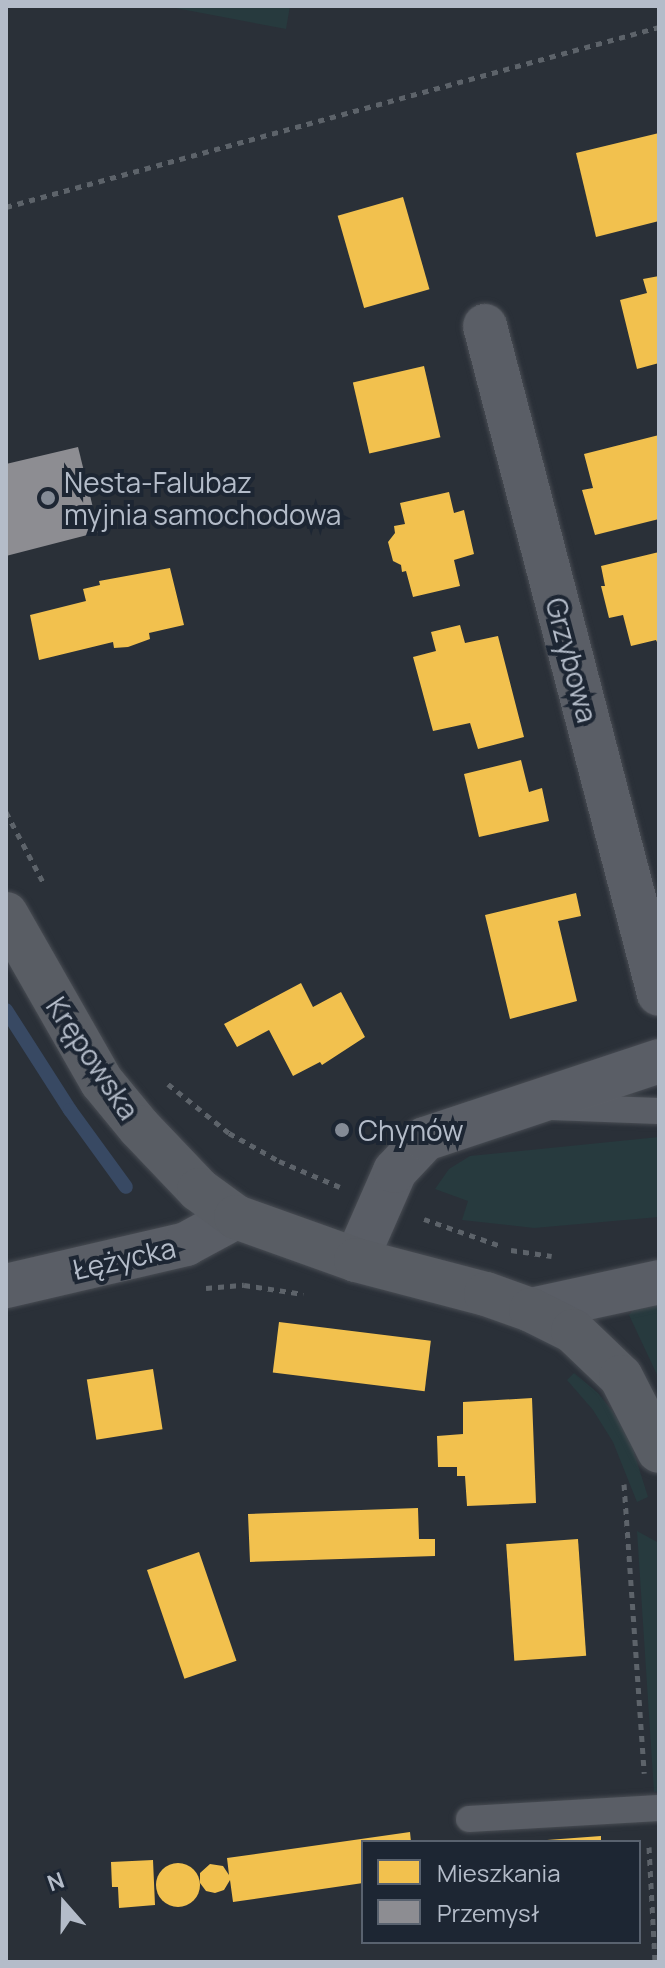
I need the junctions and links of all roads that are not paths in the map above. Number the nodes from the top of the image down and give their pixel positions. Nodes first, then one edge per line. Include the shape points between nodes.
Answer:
1 (485, 326) dead end
2 (6, 914) edge
3 (659, 994) edge
4 (659, 1061) edge
5 (524, 1105) junction
6 (659, 1111) edge
7 (236, 1217) junction
8 (356, 1260) junction
9 (659, 1282) edge
10 (6, 1286) edge
11 (531, 1310) junction
12 (659, 1451) edge
13 (653, 1808) edge
14 (469, 1819) dead end

1 - 3 street, Grzybowa
2 - 7 street, Krępowska via 102,1082 199,1190
4 - 5 street
5 - 6 lane
5 - 8 street via 425,1139 395,1171
7 - 8 street, Krępowska
7 - 10 street, Łężycka via 186,1244
8 - 11 street, Krępowska
9 - 11 street
11 - 12 street, Krępowska via 573,1331 621,1377
13 - 14 lane

